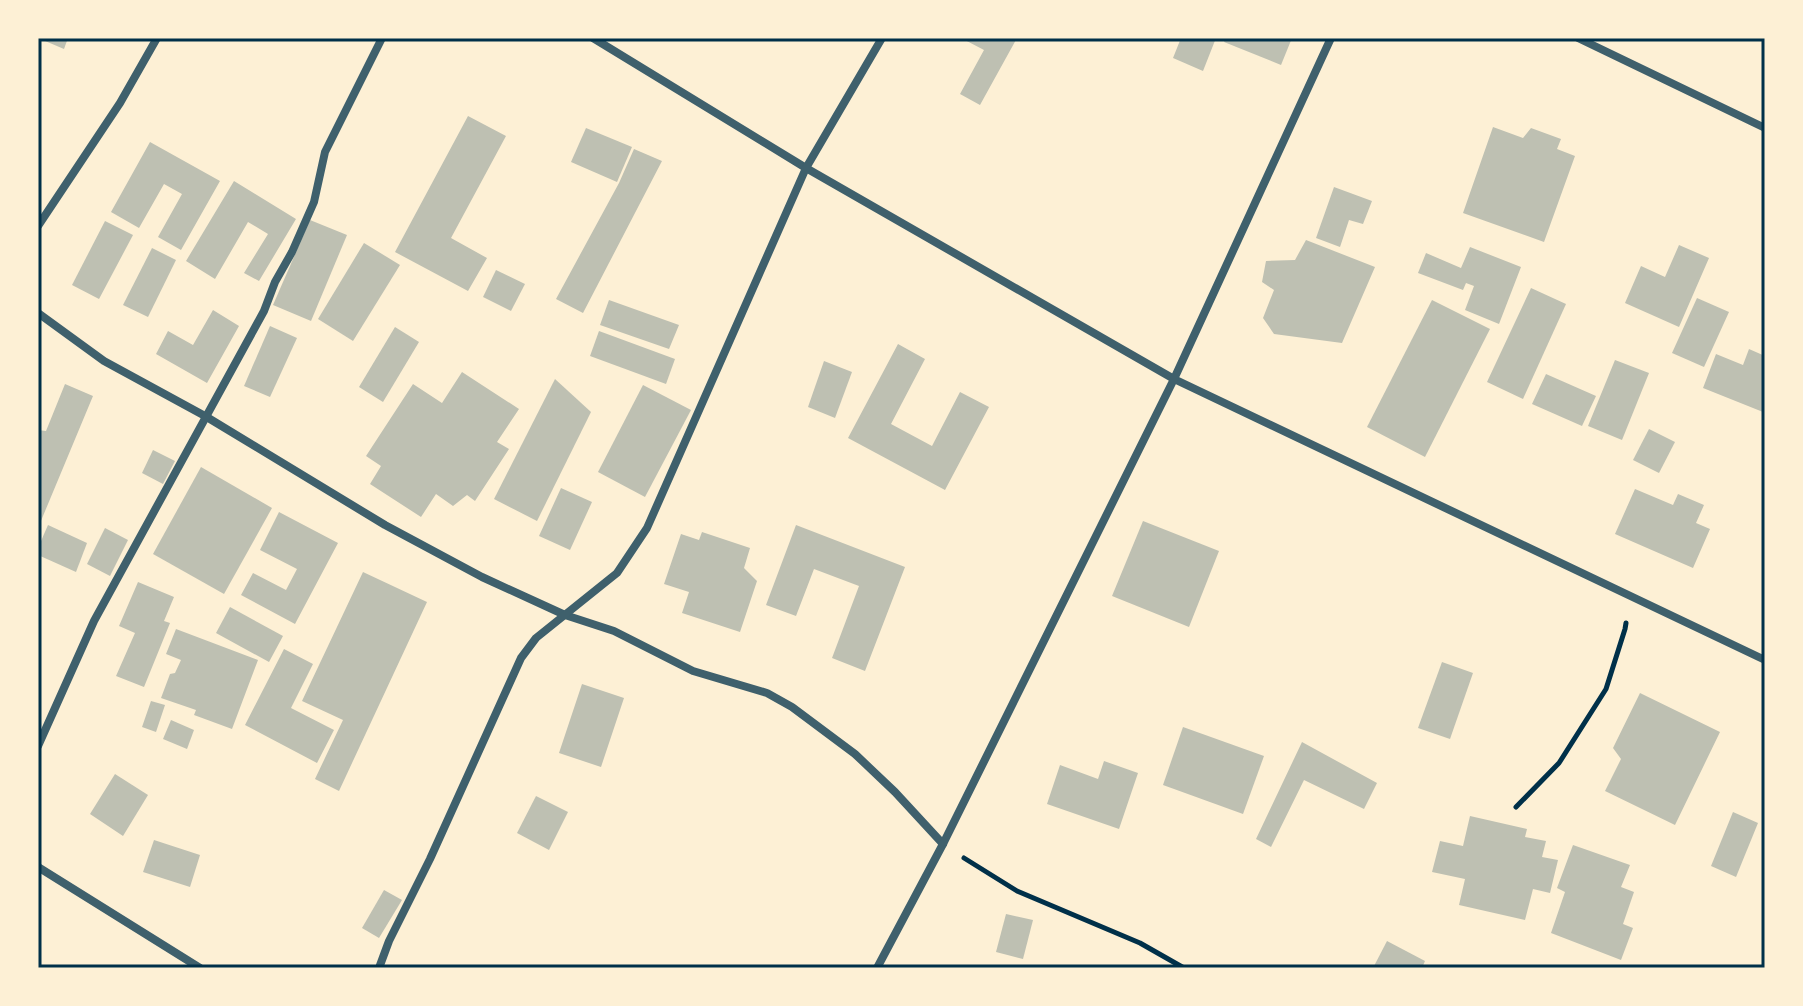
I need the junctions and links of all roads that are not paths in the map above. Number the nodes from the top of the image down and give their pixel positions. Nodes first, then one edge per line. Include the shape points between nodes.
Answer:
1 (157, 38) edge
2 (382, 38) edge
3 (593, 38) edge
4 (882, 38) edge
5 (1331, 38) edge
6 (1578, 38) edge
7 (1765, 128) edge
8 (806, 168) junction
9 (38, 226) edge
10 (38, 313) edge
11 (1174, 379) junction
12 (205, 416) junction
13 (565, 615) junction
14 (1765, 660) edge
15 (38, 746) edge
16 (943, 844) junction
17 (38, 867) edge
18 (200, 968) edge
19 (379, 968) edge
20 (877, 968) edge

1 - 9 street
2 - 12 street via 325,152 314,202 292,252
3 - 8 street
4 - 8 street
5 - 11 street
6 - 7 street
8 - 11 street
8 - 13 street via 647,528 617,573
10 - 12 street via 104,361
11 - 14 street
11 - 16 street
12 - 13 street via 385,525
12 - 15 street via 94,621
13 - 16 street via 792,707 855,754
13 - 19 street via 521,658
16 - 20 street
17 - 18 street

